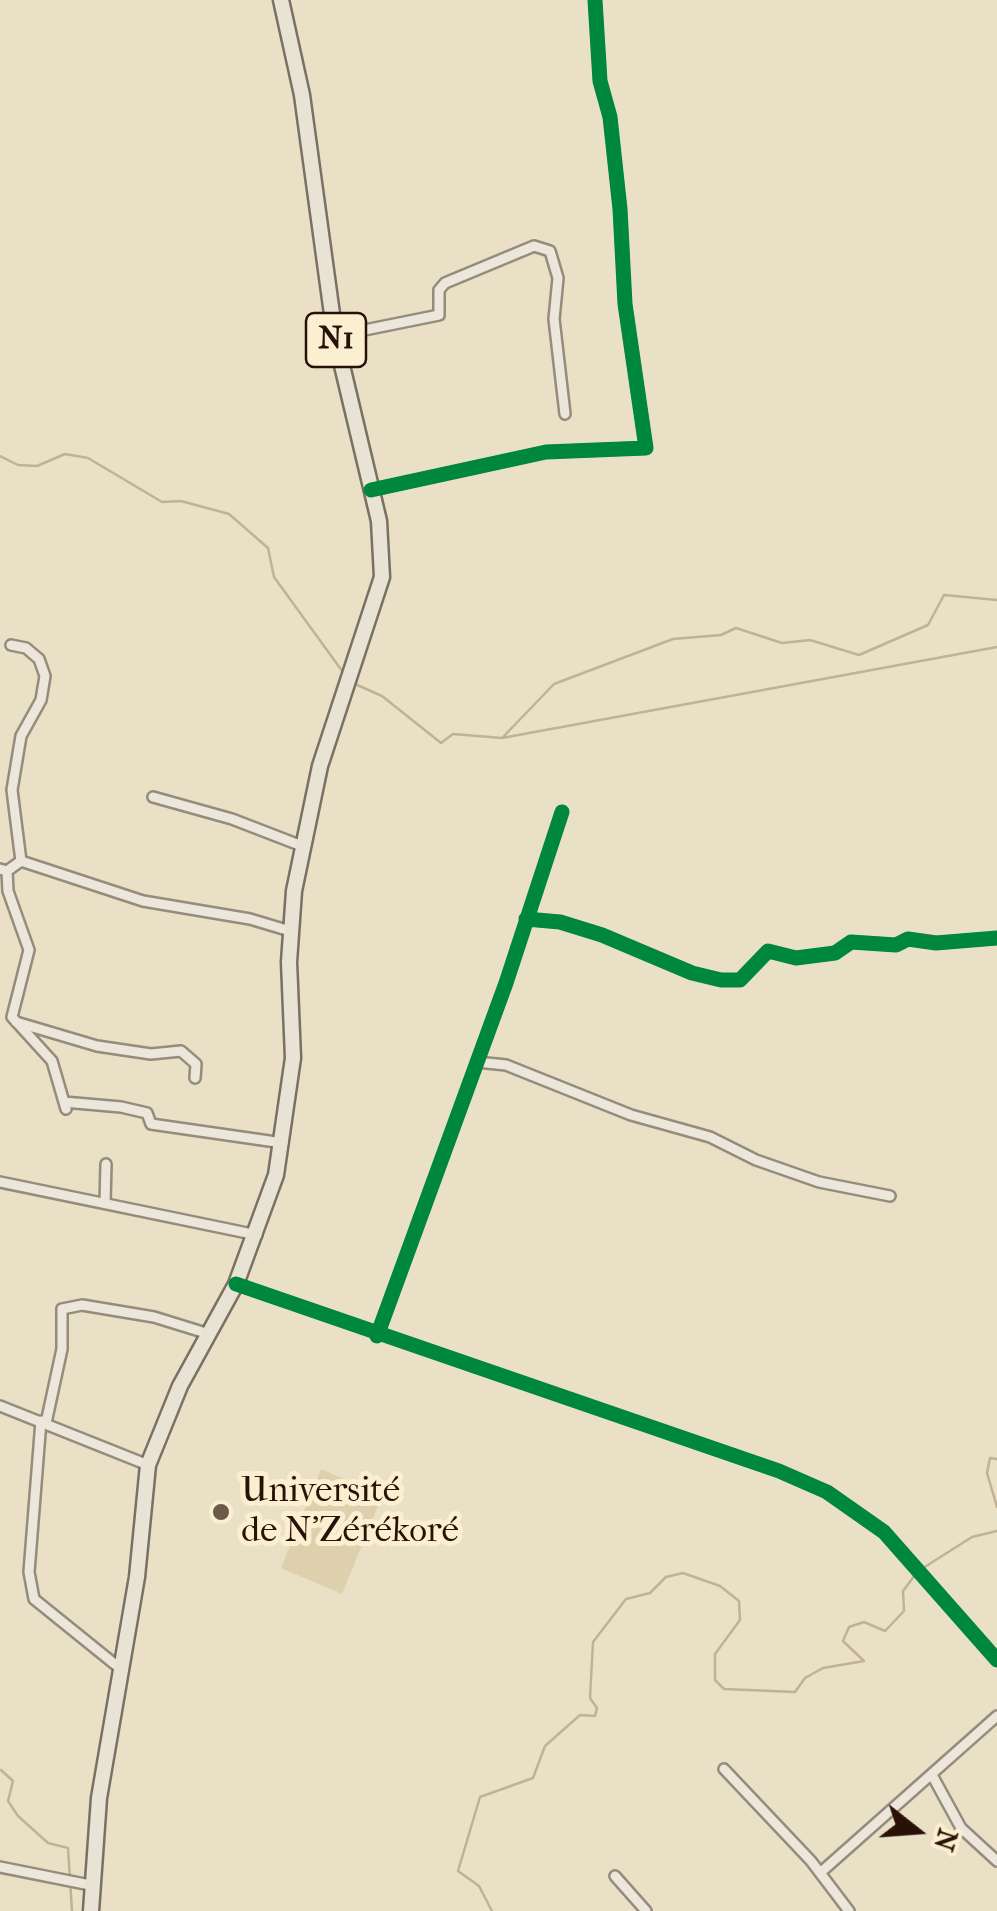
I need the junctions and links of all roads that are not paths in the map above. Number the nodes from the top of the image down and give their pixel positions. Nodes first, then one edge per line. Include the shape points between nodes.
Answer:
1 (281, 0) edge
2 (595, 0) edge
3 (336, 336) junction
4 (566, 414) dead end
5 (371, 490) junction
6 (11, 645) dead end
7 (0, 782) edge
8 (14, 784) junction
9 (154, 797) dead end
10 (562, 812) dead end
11 (302, 846) junction
12 (21, 861) junction
13 (3, 870) edge
14 (526, 919) junction
15 (290, 931) junction
16 (997, 938) edge
17 (16, 1022) junction
18 (477, 1062) junction
19 (196, 1078) dead end
20 (283, 1144) junction
21 (106, 1164) dead end
22 (0, 1182) edge
23 (890, 1196) dead end
24 (105, 1203) junction
25 (257, 1235) junction
26 (236, 1284) junction
27 (210, 1334) junction
28 (376, 1336) junction
29 (0, 1406) edge
30 (44, 1422) junction
31 (148, 1464) junction
32 (997, 1660) edge
33 (122, 1670) junction
34 (997, 1716) edge
35 (724, 1769) dead end
36 (932, 1775) junction
37 (997, 1861) edge
38 (0, 1867) edge
39 (820, 1872) junction
40 (616, 1876) dead end
41 (90, 1886) junction
42 (91, 1911) edge
43 (646, 1911) edge
44 (849, 1911) edge

1 - 3 main road, N1 via 302,95
2 - 5 street via 624,304 646,448 546,452
3 - 4 street via 439,315 445,283 534,246 550,252 558,278 554,319
3 - 5 main road, N1
5 - 11 main road, N1 via 382,577
6 - 8 street via 39,659 45,676 42,700 21,736
7 - 8 street
8 - 12 street
9 - 11 street
10 - 14 street
11 - 15 main road, N1
12 - 13 street
12 - 15 street via 142,901
13 - 17 street via 28,950 17,984
14 - 16 street via 560,922 692,973 740,980 768,951 796,958 834,953 850,942 896,946 908,939
14 - 18 street
15 - 20 main road, N1 via 293,1058
17 - 19 street via 97,1046 181,1051 196,1064
17 - 20 street via 52,1062 65,1106 85,1101 121,1107 147,1113 151,1124
18 - 23 street via 506,1064 819,1182
18 - 28 street
20 - 25 main road, N1
21 - 24 street
22 - 24 street
24 - 25 street
25 - 26 main road, N1
26 - 27 main road, N1
26 - 28 street
27 - 30 street via 82,1305 62,1310 62,1349
27 - 31 main road, N1
28 - 32 street via 779,1470 827,1492 926,1575
29 - 30 street
30 - 31 street
30 - 33 street via 29,1572 34,1599
31 - 33 main road, N1
33 - 41 main road, N1
34 - 36 street
35 - 39 street
36 - 37 street via 961,1828
36 - 39 street
38 - 41 street
39 - 44 street
40 - 43 street
41 - 42 main road, N1

